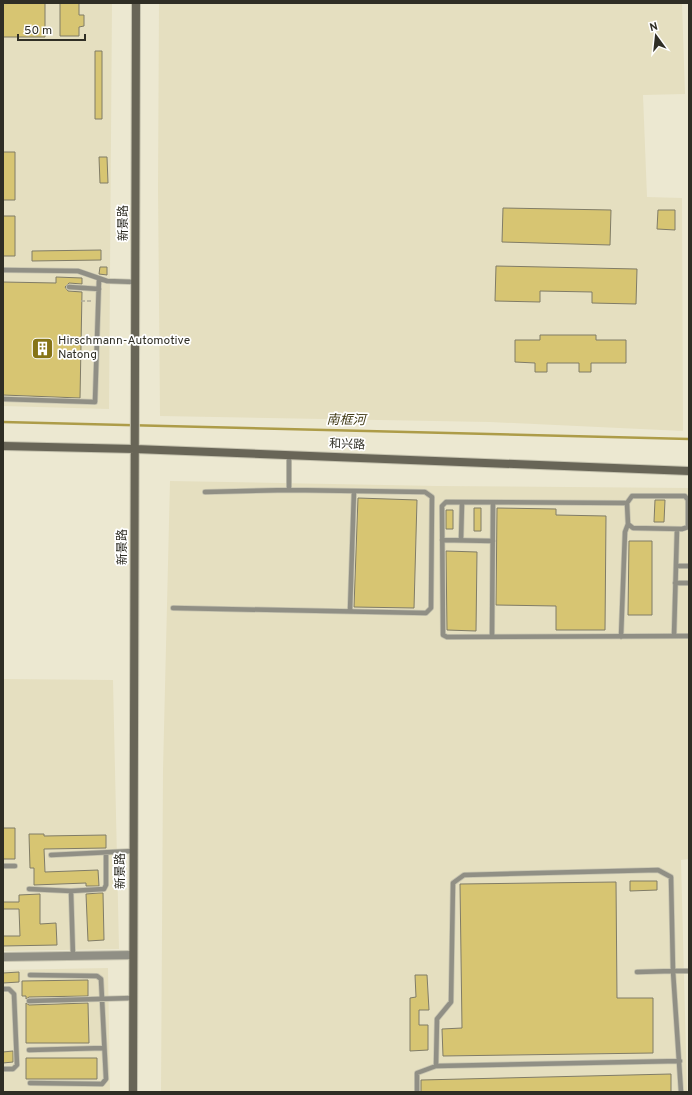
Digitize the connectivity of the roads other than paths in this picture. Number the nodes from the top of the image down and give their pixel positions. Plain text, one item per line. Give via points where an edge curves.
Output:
1 (136, 3) edge
2 (3, 270) edge
3 (99, 279) junction
4 (136, 282) junction
5 (69, 288) dead end
6 (99, 289) junction
7 (3, 399) edge
8 (3, 446) edge
9 (135, 449) junction
10 (289, 455) junction
11 (689, 470) edge
12 (289, 490) junction
13 (354, 491) junction
14 (205, 492) dead end
15 (462, 503) junction
16 (493, 503) junction
17 (627, 503) junction
18 (628, 524) junction
19 (677, 529) junction
20 (442, 540) junction
21 (461, 540) junction
22 (493, 540) junction
23 (676, 566) junction
24 (689, 566) edge
25 (675, 583) junction
26 (689, 583) edge
27 (172, 608) dead end
28 (350, 612) junction
29 (674, 636) junction
30 (689, 636) edge
31 (492, 637) junction
32 (621, 637) junction
33 (133, 851) junction
34 (106, 853) junction
35 (52, 855) dead end
36 (3, 866) edge
37 (15, 866) dead end
38 (29, 889) dead end
39 (71, 891) junction
40 (133, 955) junction
41 (73, 956) junction
42 (3, 957) edge
43 (673, 971) junction
44 (689, 971) edge
45 (637, 972) dead end
46 (30, 975) dead end
47 (3, 989) edge
48 (133, 998) junction
49 (102, 999) junction
50 (29, 1001) dead end
51 (104, 1048) junction
52 (29, 1050) dead end
53 (680, 1062) junction
54 (436, 1066) junction
55 (3, 1069) edge
56 (30, 1083) dead end
57 (133, 1092) edge
58 (417, 1092) edge
59 (681, 1092) edge

1 - 4 street, 新景路
2 - 3 lane via 78,271
3 - 4 lane
3 - 6 lane
4 - 9 street, 新景路
5 - 6 lane
6 - 7 lane via 95,402
8 - 9 street, 和兴路
9 - 10 street, 和兴路
9 - 33 street, 新景路
10 - 11 street, 和兴路
10 - 12 lane
12 - 13 lane
12 - 14 lane
13 - 28 lane
13 - 28 lane via 425,492 432,497 431,608 426,613
15 - 16 lane
15 - 20 lane via 446,502 442,506
15 - 21 lane
16 - 17 lane
16 - 22 lane
17 - 18 lane
17 - 19 lane via 632,496 685,496 688,500 688,527
18 - 19 lane via 633,528
18 - 32 lane via 625,532
19 - 23 lane
20 - 21 lane
20 - 31 lane via 443,635
21 - 22 lane
22 - 31 lane
23 - 24 lane
23 - 25 lane
25 - 26 lane
25 - 29 lane
27 - 28 lane
29 - 30 lane
29 - 32 lane
31 - 32 lane
33 - 34 lane
33 - 40 street, 新景路
34 - 35 lane
34 - 39 lane via 104,889
36 - 37 lane
38 - 39 lane
39 - 41 lane
40 - 41 street
40 - 48 street, 新景路
41 - 42 street
43 - 44 lane
43 - 45 lane
43 - 53 lane
43 - 54 lane via 671,877 658,870 464,875 453,883 451,1002 437,1019
46 - 49 lane via 97,976 100,979
47 - 55 lane via 9,989 14,994 17,1065 13,1069
48 - 49 lane
48 - 57 street, 新景路
49 - 50 lane
49 - 51 lane
51 - 52 lane
51 - 56 lane via 106,1079 102,1084
53 - 54 lane
53 - 59 lane
54 - 58 lane via 417,1073

